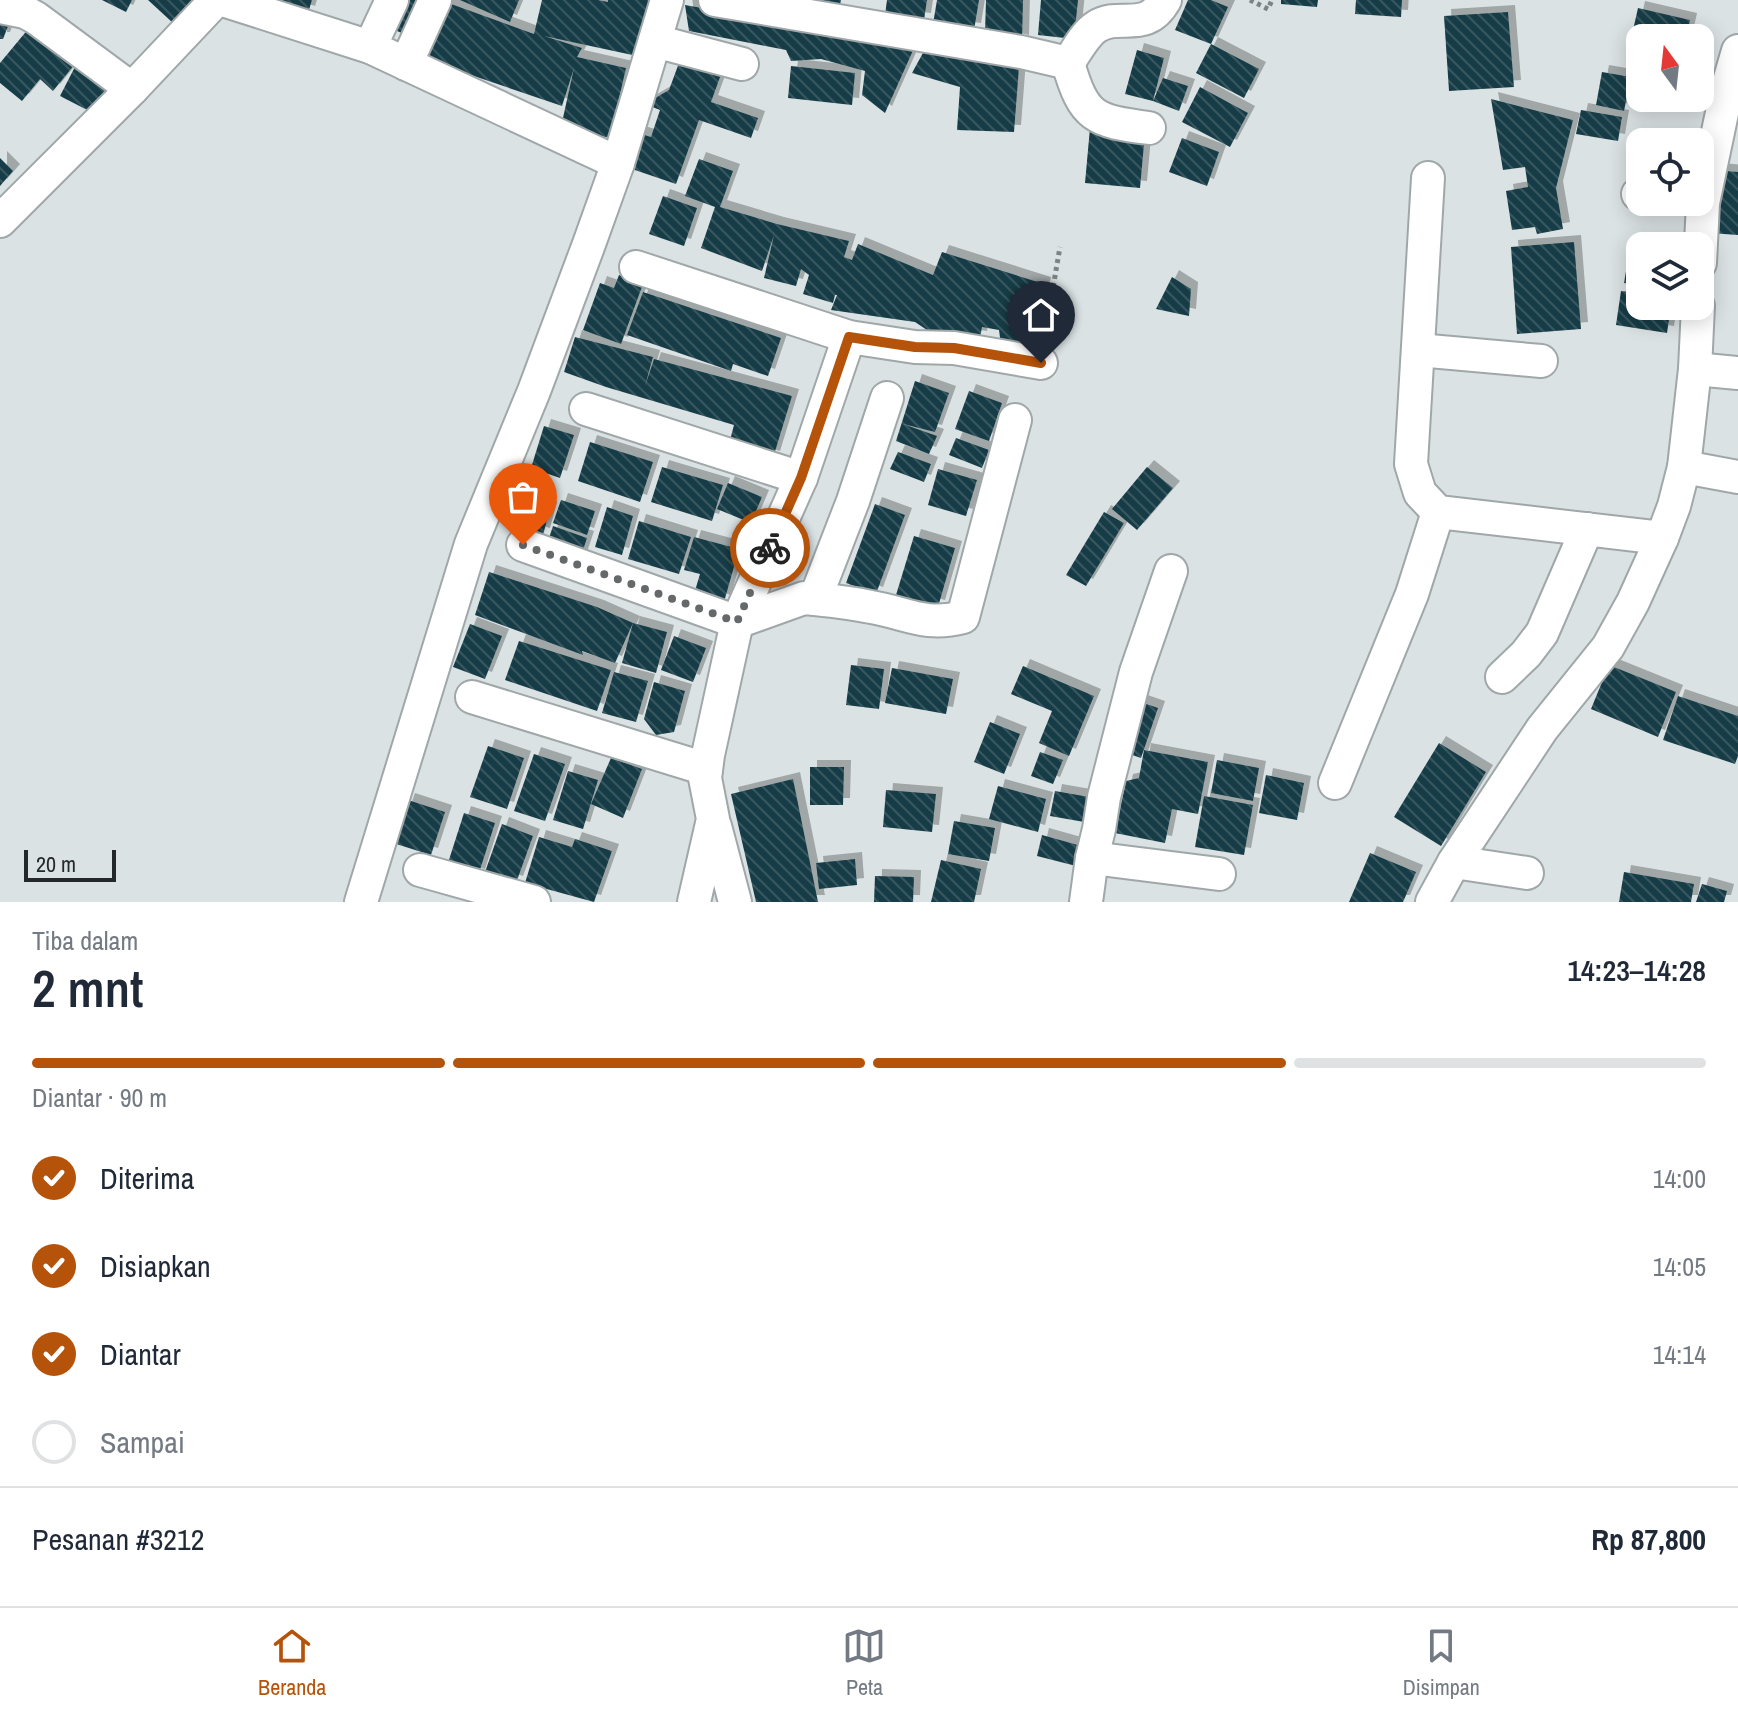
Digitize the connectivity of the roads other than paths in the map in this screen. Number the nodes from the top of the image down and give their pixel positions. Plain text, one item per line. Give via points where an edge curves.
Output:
1 (216, 0) edge
2 (223, 0) edge
3 (392, 0) edge
4 (435, 0) edge
5 (667, 0) edge
6 (715, 0) edge
7 (1165, 0) edge
8 (0, 7) edge
9 (655, 41) junction
10 (370, 47) junction
11 (1068, 63) junction
12 (406, 64) junction
13 (742, 64) dead end
14 (1736, 65) edge
15 (132, 89) junction
16 (1149, 128) dead end
17 (1714, 143) edge
18 (618, 163) junction
19 (1428, 178) dead end
20 (0, 221) edge
21 (636, 267) dead end
22 (1697, 320) edge
23 (849, 337) junction
24 (1418, 350) junction
25 (1541, 361) dead end
26 (1041, 363) road end
27 (1695, 369) junction
28 (1738, 373) edge
29 (887, 398) dead end
30 (586, 409) dead end
31 (1015, 420) dead end
32 (1684, 467) junction
33 (1738, 477) edge
34 (801, 478) junction
35 (1438, 512) junction
36 (1587, 529) junction
37 (1662, 538) junction
38 (523, 545) dead end
39 (1171, 571) dead end
40 (815, 599) junction
41 (737, 622) junction
42 (1502, 677) dead end
43 (472, 697) dead end
44 (706, 769) junction
45 (1335, 783) dead end
46 (713, 819) junction
47 (1092, 858) junction
48 (1454, 862) junction
49 (420, 870) dead end
50 (1527, 873) dead end
51 (1219, 874) dead end
52 (361, 902) edge
53 (534, 902) edge
54 (694, 902) edge
55 (735, 902) edge
56 (1086, 902) edge
57 (1432, 902) edge

1 - 15 street
2 - 10 street
3 - 10 street
4 - 12 street
5 - 9 street
6 - 11 street
7 - 11 street via 1148,18 1094,28
8 - 15 street via 36,18
9 - 13 street
9 - 18 street
10 - 12 street
11 - 16 street via 1082,102 1100,118
12 - 18 street
14 - 17 street
15 - 20 street
18 - 52 street via 471,544
19 - 24 street
21 - 23 street
22 - 27 street
23 - 26 street
23 - 34 street
24 - 25 street
24 - 35 street via 1411,464 1420,493
27 - 28 street
27 - 32 street
29 - 40 street
30 - 34 street
31 - 40 street via 963,617 940,622
32 - 33 street
32 - 37 street
34 - 41 street
35 - 36 street
35 - 45 street via 1412,594
36 - 37 street
36 - 42 street via 1542,633
37 - 48 street via 1608,647 1542,729
38 - 41 street
39 - 47 street via 1136,672
40 - 41 street via 804,598
41 - 44 street
43 - 44 street
44 - 46 street
46 - 54 street
46 - 55 street
47 - 51 street
47 - 56 street
48 - 50 street
48 - 57 street
49 - 53 street

